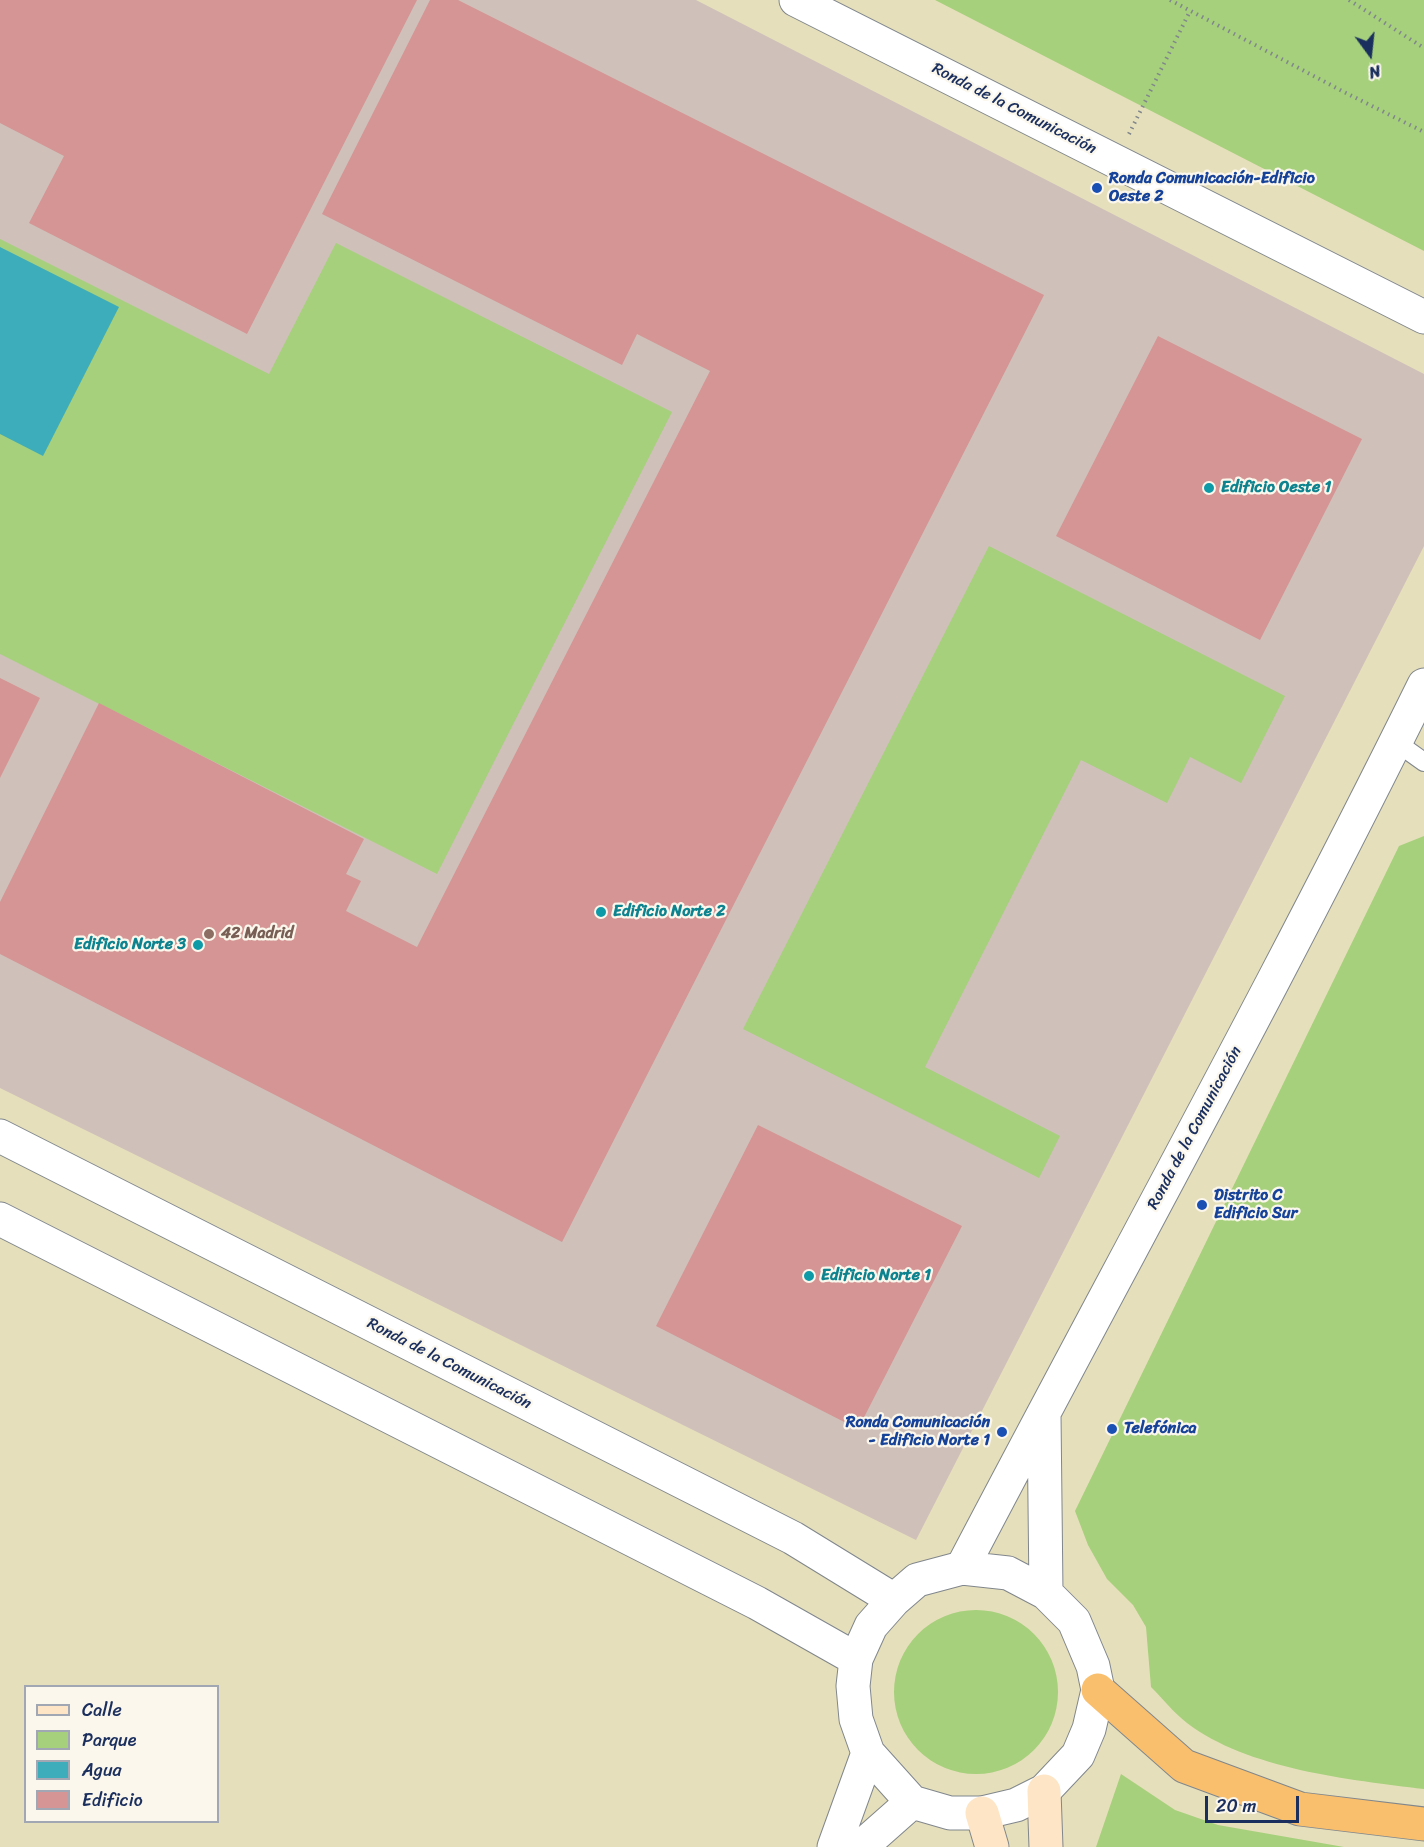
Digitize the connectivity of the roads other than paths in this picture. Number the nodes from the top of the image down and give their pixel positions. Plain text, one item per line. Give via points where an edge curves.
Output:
1 (796, 0) edge
2 (1424, 317) edge
3 (1424, 685) edge
4 (1396, 742) junction
5 (1424, 762) edge
6 (0, 1136) edge
7 (0, 1219) edge
8 (1044, 1410) junction
9 (962, 1568) junction
10 (1046, 1593) junction
11 (894, 1600) junction
12 (856, 1659) junction
13 (1098, 1690) junction
14 (868, 1753) junction
15 (1044, 1791) junction
16 (912, 1802) junction
17 (982, 1813) junction
18 (1424, 1824) edge
19 (834, 1847) edge
20 (861, 1847) edge
21 (992, 1847) edge
22 (1046, 1847) edge

1 - 2 street, Ronda de la Comunicación
3 - 4 street, Ronda de la Comunicación
4 - 5 lane
4 - 8 street, Ronda de la Comunicación via 1166,1185
6 - 11 street, Ronda de la Comunicación via 793,1538
7 - 12 street via 736,1593
8 - 9 street, Ronda de la Comunicación
8 - 10 street
9 - 10 street via 1008,1573
9 - 11 street via 917,1580
10 - 13 street via 1074,1621 1093,1666
11 - 12 street via 871,1626
12 - 14 street via 856,1719
13 - 15 street via 1089,1729 1077,1755
13 - 18 highway via 1184,1766 1300,1809
14 - 16 street
14 - 19 street
15 - 17 street via 1016,1805
15 - 22 street
16 - 17 street via 950,1813
16 - 20 street
17 - 21 street

